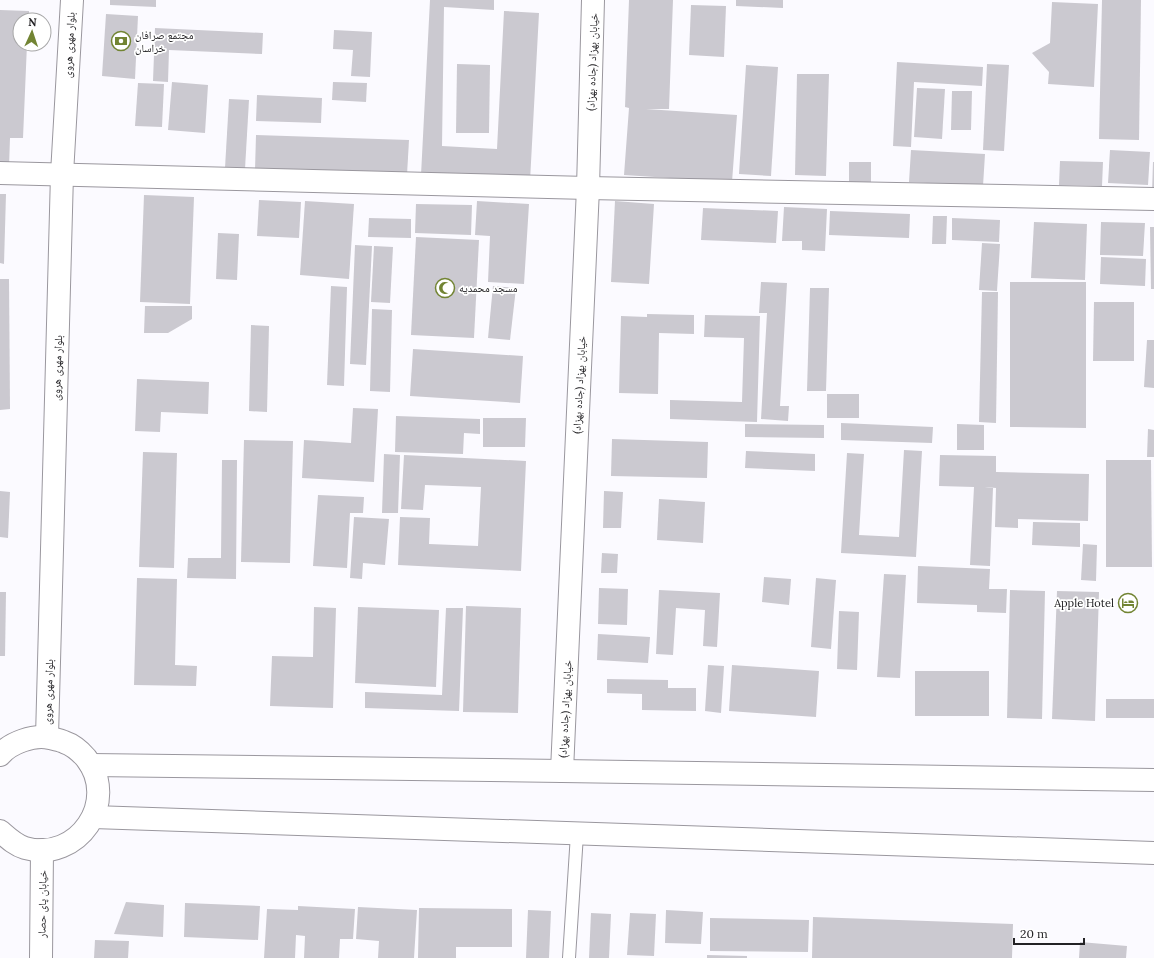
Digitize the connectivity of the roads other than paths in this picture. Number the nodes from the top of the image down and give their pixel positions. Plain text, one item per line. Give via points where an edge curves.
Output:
1 (72, 0) edge
2 (593, 0) edge
3 (0, 173) edge
4 (62, 174) junction
5 (588, 188) junction
6 (1154, 199) edge
7 (47, 737) junction
8 (0, 755) edge
9 (91, 765) junction
10 (562, 771) junction
11 (1154, 780) edge
12 (93, 817) junction
13 (0, 831) edge
14 (577, 834) junction
15 (42, 850) junction
16 (1154, 853) edge
17 (41, 958) edge
18 (569, 958) edge

1 - 4 main road, بلوار مهری هروی
2 - 5 main road, خیابان بهزاد (جاده بهزاد)
3 - 4 main road
4 - 5 main road
4 - 7 main road, بلوار مهری هروی
5 - 6 main road
5 - 10 main road, خیابان بهزاد (جاده بهزاد)
7 - 8 main road via 31,738 16,743
7 - 9 main road via 65,742 80,751
9 - 10 main road
9 - 12 main road via 97,782 98,800
10 - 11 main road
12 - 14 main road
12 - 15 main road via 85,831 72,841 58,848
13 - 15 main road via 25,848
14 - 16 main road
14 - 18 lane
15 - 17 main road, خیابان پای حصار

